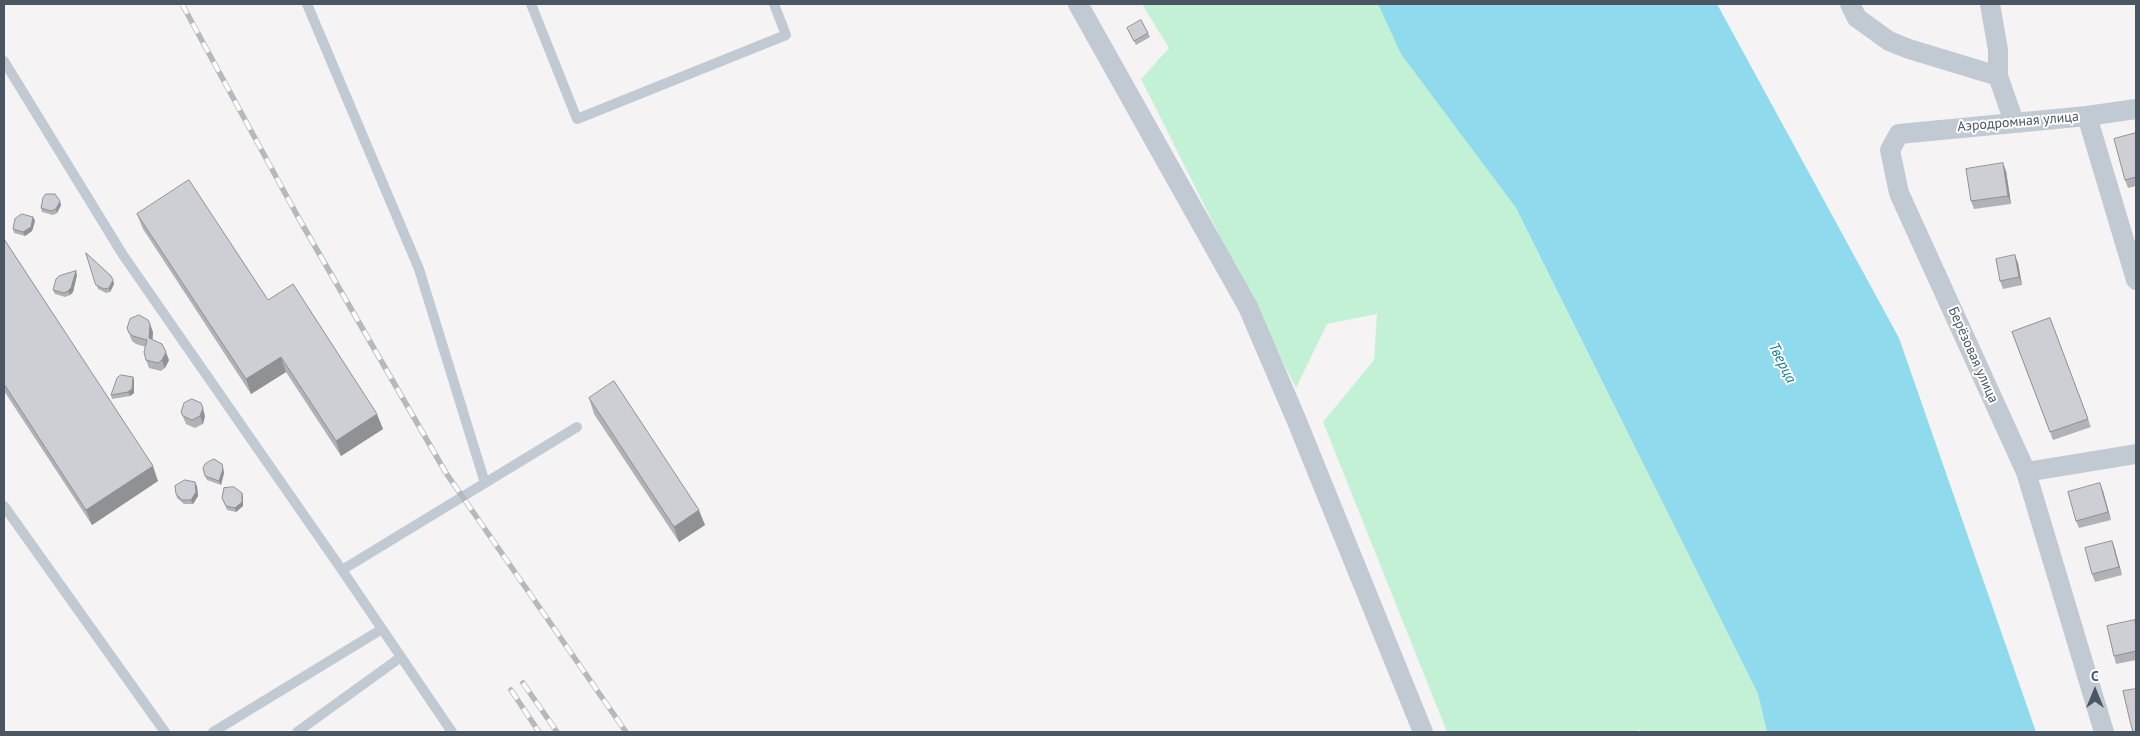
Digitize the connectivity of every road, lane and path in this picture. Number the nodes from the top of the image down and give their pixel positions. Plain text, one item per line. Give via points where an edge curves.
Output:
1 (308, 4) edge
2 (531, 4) edge
3 (774, 4) edge
4 (1078, 4) edge
5 (1850, 4) edge
6 (1990, 4) edge
7 (4, 60) edge
8 (1998, 76) junction
9 (2136, 109) edge
10 (2087, 116) junction
11 (2014, 122) junction
12 (1899, 134) joint
13 (2136, 280) edge
14 (576, 427) dead end
15 (2136, 454) edge
16 (2026, 472) junction
17 (484, 483) junction
18 (4, 506) edge
19 (342, 570) junction
20 (382, 630) junction
21 (401, 657) junction
22 (165, 732) edge
23 (214, 732) edge
24 (297, 732) edge
25 (452, 732) edge
26 (1423, 732) edge
27 (2104, 732) edge

1 - 17 lane via 419,270
2 - 3 lane via 576,119 786,35
4 - 26 street via 1248,307
5 - 8 street via 1857,18 1888,41
6 - 8 street via 1998,50
7 - 19 lane via 123,255
8 - 11 street
9 - 10 street, Аэродромная улица
10 - 11 street, Аэродромная улица
10 - 13 street
11 - 12 street, Аэродромная улица
12 - 16 street, Берёзовая улица via 1890,150 1899,192
14 - 17 lane
15 - 16 street
16 - 27 street, Берёзовая улица
17 - 19 lane
18 - 22 lane
19 - 20 lane
20 - 21 lane
20 - 23 lane
21 - 24 lane
21 - 25 lane

